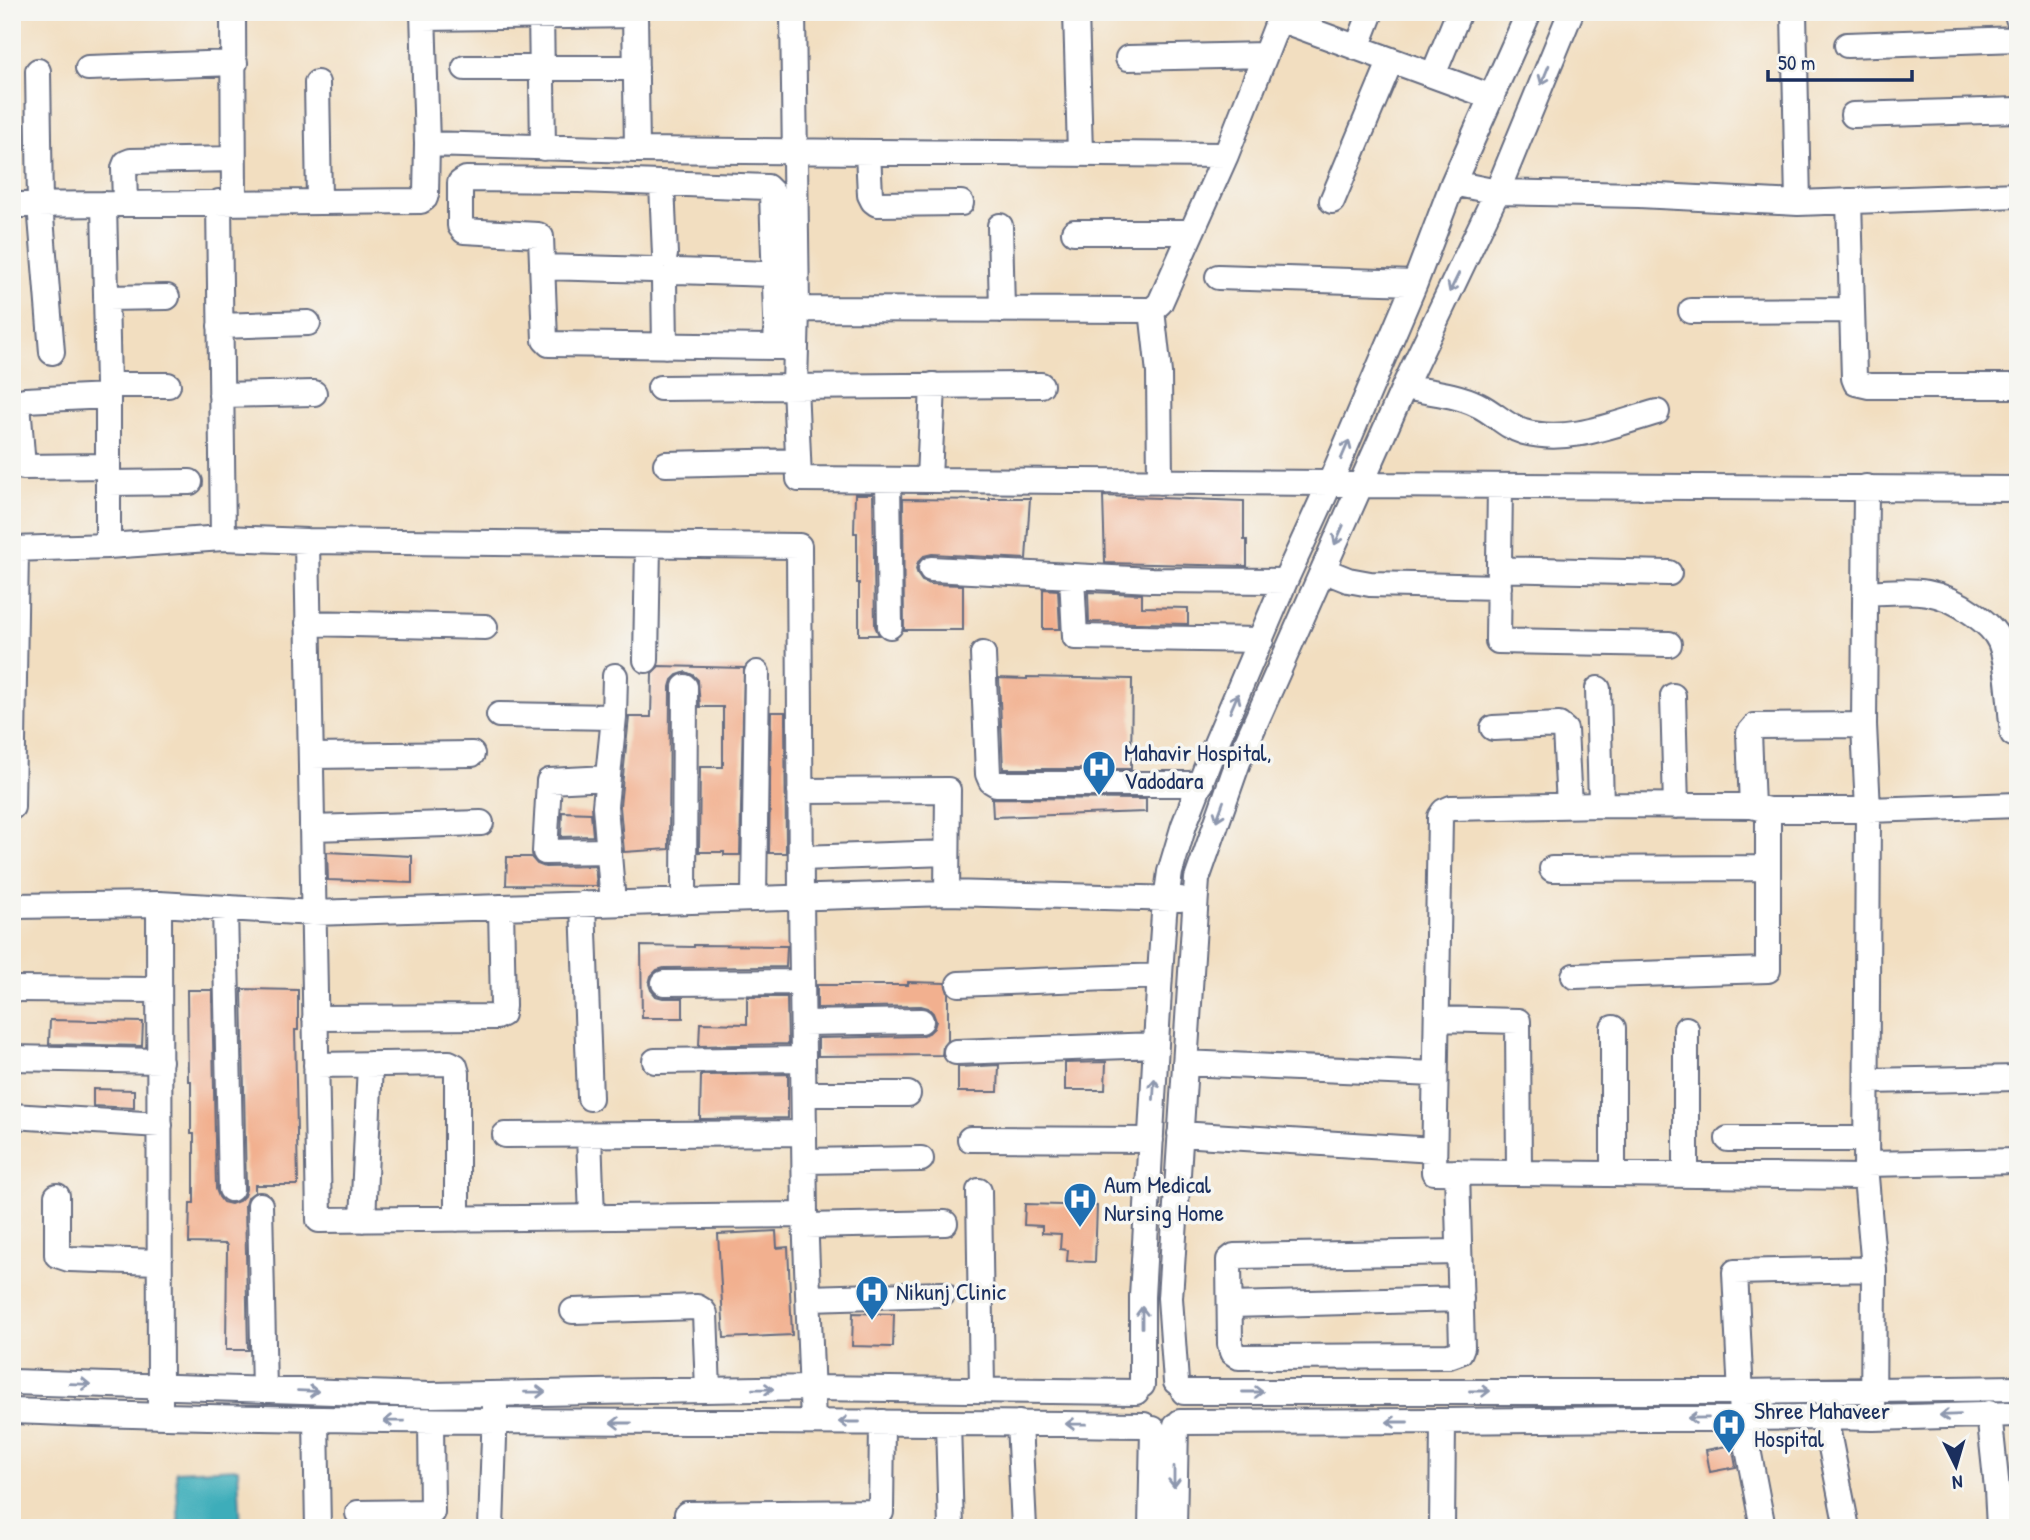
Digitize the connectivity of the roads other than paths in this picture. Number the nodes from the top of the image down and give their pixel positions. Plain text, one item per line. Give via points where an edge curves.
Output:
1 (233, 12) edge
2 (793, 12) edge
3 (1076, 12) edge
4 (1370, 12) edge
5 (1459, 12) edge
6 (1529, 12) edge
7 (1571, 12) edge
8 (1794, 12) edge
9 (541, 14) edge
10 (635, 14) edge
11 (423, 15) edge
12 (1281, 15) edge
13 (2018, 39) edge
14 (1847, 44) dead end
15 (1357, 48) junction
16 (1265, 55) junction
17 (1128, 58) dead end
18 (1391, 60) junction
19 (234, 64) junction
20 (88, 68) dead end
21 (466, 68) dead end
22 (636, 68) junction
23 (542, 69) junction
24 (38, 71) dead end
25 (1433, 75) junction
26 (317, 83) dead end
27 (1492, 97) junction
28 (2018, 110) edge
29 (1853, 115) dead end
30 (427, 145) junction
31 (543, 148) junction
32 (637, 150) junction
33 (795, 151) junction
34 (868, 152) junction
35 (1080, 153) junction
36 (1226, 155) junction
37 (233, 159) junction
38 (1453, 183) junction
39 (663, 184) junction
40 (1497, 192) junction
41 (2018, 195) edge
42 (319, 201) junction
43 (1332, 201) dead end
44 (1849, 201) junction
45 (226, 202) junction
46 (961, 203) dead end
47 (1798, 203) junction
48 (115, 204) junction
49 (12, 205) edge
50 (40, 205) junction
51 (1000, 226) dead end
52 (1074, 232) dead end
53 (1191, 232) junction
54 (542, 267) junction
55 (664, 269) junction
56 (775, 274) junction
57 (1217, 277) dead end
58 (1415, 283) junction
59 (167, 297) dead end
60 (106, 298) junction
61 (797, 309) junction
62 (1002, 310) junction
63 (1152, 310) junction
64 (1852, 310) junction
65 (1692, 311) dead end
66 (308, 323) dead end
67 (220, 326) junction
68 (665, 346) junction
69 (786, 347) junction
70 (52, 352) dead end
71 (168, 384) dead end
72 (1041, 384) dead end
73 (795, 385) junction
74 (933, 385) junction
75 (2018, 386) edge
76 (1404, 387) junction
77 (660, 388) dead end
78 (108, 391) junction
79 (314, 393) dead end
80 (221, 395) junction
81 (1657, 412) dead end
82 (798, 461) junction
83 (666, 464) dead end
84 (108, 475) junction
85 (929, 479) junction
86 (888, 480) junction
87 (191, 482) dead end
88 (1160, 482) junction
89 (1331, 483) junction
90 (1361, 485) junction
91 (1500, 486) junction
92 (1866, 487) junction
93 (2018, 489) edge
94 (223, 538) junction
95 (307, 541) junction
96 (648, 545) junction
97 (108, 547) junction
98 (14, 549) edge
99 (931, 569) dead end
100 (1323, 570) junction
101 (1669, 573) dead end
102 (1072, 576) junction
103 (1499, 578) junction
104 (1286, 581) junction
105 (1865, 593) junction
106 (308, 623) junction
107 (890, 626) dead end
108 (485, 627) dead end
109 (1261, 640) junction
110 (1669, 644) dead end
111 (983, 654) dead end
112 (646, 660) dead end
113 (757, 673) dead end
114 (615, 676) dead end
115 (685, 687) dead end
116 (1598, 689) dead end
117 (1673, 696) dead end
118 (499, 715) dead end
119 (614, 717) junction
120 (1864, 725) junction
121 (1493, 728) dead end
122 (2013, 734) dead end
123 (472, 754) dead end
124 (311, 756) junction
125 (608, 778) junction
126 (1200, 784) junction
127 (800, 791) junction
128 (1601, 805) junction
129 (2018, 805) edge
130 (1569, 806) junction
131 (1676, 806) junction
132 (12, 807) edge
133 (1760, 808) junction
134 (1868, 810) junction
135 (481, 823) dead end
136 (312, 828) junction
137 (609, 851) junction
138 (947, 852) junction
139 (801, 858) junction
140 (1768, 868) junction
141 (1552, 869) dead end
142 (947, 893) junction
143 (801, 897) junction
144 (754, 898) junction
145 (1195, 898) junction
146 (1166, 899) junction
147 (684, 901) junction
148 (613, 903) junction
149 (159, 904) junction
150 (583, 904) junction
151 (12, 906) edge
152 (501, 907) junction
153 (225, 908) junction
154 (313, 913) junction
155 (1160, 976) junction
156 (1574, 976) dead end
157 (802, 982) junction
158 (664, 984) dead end
159 (959, 985) dead end
160 (12, 989) edge
161 (159, 990) junction
162 (315, 1018) junction
163 (1437, 1019) junction
164 (921, 1021) dead end
165 (803, 1023) junction
166 (1613, 1028) dead end
167 (1686, 1029) dead end
168 (1156, 1045) junction
169 (956, 1052) dead end
170 (12, 1058) edge
171 (803, 1059) junction
172 (160, 1061) junction
173 (655, 1061) dead end
174 (1185, 1063) junction
175 (316, 1065) junction
176 (370, 1065) junction
177 (1435, 1074) junction
178 (2018, 1078) edge
179 (1867, 1081) junction
180 (804, 1094) junction
181 (908, 1094) dead end
182 (590, 1098) dead end
183 (12, 1116) edge
184 (160, 1125) junction
185 (804, 1133) junction
186 (1180, 1134) junction
187 (505, 1135) dead end
188 (589, 1135) junction
189 (970, 1139) dead end
190 (1728, 1139) dead end
191 (1866, 1139) junction
192 (1151, 1140) junction
193 (1434, 1150) junction
194 (921, 1159) dead end
195 (805, 1161) junction
196 (2018, 1161) edge
197 (1866, 1170) junction
198 (1457, 1172) junction
199 (1519, 1173) junction
200 (1614, 1174) junction
201 (1686, 1175) junction
202 (231, 1189) dead end
203 (979, 1191) dead end
204 (57, 1196) dead end
205 (260, 1205) dead end
206 (592, 1217) junction
207 (457, 1219) junction
208 (363, 1220) junction
209 (806, 1220) junction
210 (945, 1223) dead end
211 (1459, 1252) junction
212 (159, 1262) junction
213 (1874, 1269) junction
214 (943, 1294) dead end
215 (809, 1298) junction
216 (1461, 1299) junction
217 (1230, 1306) junction
218 (573, 1311) dead end
219 (12, 1382) edge
220 (160, 1387) junction
221 (1180, 1387) junction
222 (812, 1388) junction
223 (2018, 1388) edge
224 (982, 1389) junction
225 (1139, 1389) junction
226 (264, 1390) junction
227 (708, 1390) junction
228 (1873, 1390) junction
229 (495, 1392) junction
230 (1741, 1392) junction
231 (12, 1411) edge
232 (1989, 1413) junction
233 (2018, 1414) edge
234 (160, 1417) junction
235 (1742, 1417) junction
236 (1825, 1417) junction
237 (1873, 1418) junction
238 (316, 1420) junction
239 (431, 1421) junction
240 (1443, 1421) junction
241 (496, 1422) junction
242 (813, 1422) junction
243 (882, 1422) junction
244 (948, 1423) junction
245 (1019, 1423) junction
246 (1163, 1425) junction
247 (2007, 1488) edge
248 (358, 1513) dead end
249 (687, 1514) dead end
250 (881, 1520) edge
251 (318, 1528) edge
252 (491, 1528) edge
253 (951, 1528) edge
254 (1024, 1528) edge
255 (1151, 1528) edge
256 (1174, 1528) edge
257 (1442, 1528) edge
258 (1763, 1528) edge
259 (1847, 1528) edge
260 (1999, 1528) edge

1 - 19 street
2 - 33 street
3 - 35 street
4 - 15 street
5 - 25 street
6 - 27 street
7 -> 40 street
8 - 47 street
9 - 10 street
9 - 11 street
9 - 23 street
10 - 22 street
11 - 30 street
12 - 15 street
12 - 16 street
13 - 14 street
15 - 18 street
16 - 17 street
16 - 36 street
18 - 25 street
18 - 43 street
19 - 20 street
19 - 37 street
21 - 23 street
22 - 23 street
22 - 32 street
23 - 31 street
24 - 50 street
25 - 27 street
26 - 42 street
27 - 38 street
28 - 29 street
30 - 31 street
30 - 42 street via 426,194 421,201
31 - 32 street
32 - 33 street
33 - 34 street
33 - 61 street
34 - 35 street
34 - 46 street via 870,195 877,204
35 - 36 street
36 - 53 street
37 - 45 street
37 - 48 street via 131,161 124,168
38 - 40 street
38 - 58 street
39 - 54 street via 463,180 461,229 537,234 542,240
39 - 55 street
39 - 56 street via 770,189
40 - 47 street
40 -> 76 street
41 - 44 street
42 - 45 street
44 - 47 street
44 - 64 street
45 - 48 street
45 - 67 street
48 - 50 street
48 - 60 street
49 - 50 street
50 - 70 street
51 - 62 street
52 - 53 street
53 - 63 street via 1160,303
54 - 55 street
54 - 68 street via 545,340 549,344
55 - 56 street
55 - 68 street
56 - 69 street
57 - 58 street
89 -> 58 street
59 - 60 street
60 - 78 street
61 - 62 street
61 - 69 street
62 - 63 street
63 - 88 street via 1159,373
64 - 65 street
64 - 75 street via 1854,378 1860,385
66 - 67 street
67 - 80 street
68 - 69 street
69 - 73 street
71 - 78 street
72 - 74 street
73 - 74 street
73 - 77 street
73 - 82 street
74 - 85 street
76 - 81 street via 1475,403 1507,426 1552,436 1582,433
76 - 90 street
78 - 84 street
78 - 84 street via 18,404 23,467
79 - 80 street
80 - 94 street
82 - 83 street
82 - 86 street via 799,479
84 - 87 street
84 - 97 street
85 - 86 street
85 - 88 street
86 - 107 street
88 - 89 street
89 - 90 street
89 - 104 street
90 - 91 street
90 -> 100 street
91 - 92 street
91 - 103 street
92 - 93 street
92 - 105 street
94 - 95 street
94 - 97 street
95 - 96 street
95 - 106 street
96 - 112 street
96 - 127 street via 799,546
97 - 98 street
98 - 132 street
99 - 102 street
100 - 103 street via 1370,584
100 -> 145 street via 1238,762 1197,879
101 - 103 street
102 - 104 street
102 - 109 street via 1075,637
103 - 110 street via 1498,641
104 - 109 street
105 - 120 street
105 - 122 street via 1932,593 1952,600 1986,623 2003,654
106 - 108 street
106 - 124 street
126 -> 109 street
111 - 126 street via 988,775 996,784
113 - 144 street
114 - 119 street
115 - 147 street
116 - 128 street
117 - 131 street
118 - 119 street
119 - 125 street
120 - 133 street via 1755,726 1749,733
120 - 134 street
121 - 130 street via 1563,727
123 - 124 street
124 - 136 street
125 - 137 street
125 - 137 street via 549,781 545,852
126 - 146 street
127 - 138 street via 948,790
127 - 139 street
128 - 130 street
128 - 131 street
129 - 134 street
130 - 163 street via 1451,808 1440,817
131 - 133 street
133 - 134 street
133 - 140 street
134 - 179 street
135 - 136 street
136 - 154 street
137 - 148 street
138 - 139 street
138 - 142 street
139 - 143 street
140 - 141 street
140 - 156 street via 1768,970
142 - 143 street
142 - 146 street
143 - 144 street
143 - 157 street
144 - 147 street
145 - 146 street
145 - 174 street
146 - 155 street
147 - 148 street
148 - 150 street
149 - 151 street
149 - 153 street
149 - 161 street
150 - 152 street
150 - 182 street
152 - 154 street
152 - 162 street via 502,1014
153 - 154 street
153 - 202 street
154 - 162 street
155 - 159 street
155 - 168 street
157 - 158 street
157 - 165 street
160 - 161 street
161 - 172 street
162 - 175 street
163 - 177 street
163 - 199 street via 1518,1021
164 - 165 street
165 - 171 street
166 - 200 street
167 - 201 street
168 - 169 street
192 -> 168 street
170 - 172 street
171 - 173 street
171 - 180 street
172 - 184 street
174 - 177 street
174 - 186 street
175 - 176 street
175 - 208 street via 319,1220
176 - 207 street via 455,1066
176 - 208 street
177 - 193 street
178 - 179 street
179 - 191 street
180 - 181 street
180 - 185 street
183 - 184 street
184 - 212 street
185 - 188 street
185 - 195 street
186 - 193 street
186 - 221 street via 1170,1298
187 - 188 street
188 - 206 street
189 - 192 street
190 - 191 street
191 - 197 street
225 -> 192 street
193 - 198 street via 1434,1172
194 - 195 street
195 - 209 street
196 - 197 street
197 - 201 street
197 - 213 street
198 - 199 street
198 - 211 street
199 - 200 street
200 - 201 street
203 - 224 street
204 - 212 street via 57,1255
205 - 226 street
206 - 207 street
206 - 209 street
207 - 208 street
209 - 210 street
209 - 215 street
211 - 216 street
211 - 217 street via 1234,1256 1229,1260
212 - 220 street
213 - 228 street
213 - 230 street via 1735,1272
214 - 215 street
215 - 222 street
216 - 217 street
216 - 217 street via 1462,1347 1449,1356 1239,1357 1230,1345
218 - 227 street via 697,1307 705,1314
219 -> 220 street
220 - 226 street
220 - 234 street
221 - 225 street via 1157,1377
221 -> 230 street
221 - 246 street via 1187,1408
222 - 224 street
227 -> 222 street
222 - 242 street
223 - 228 street
224 - 225 street
225 - 246 street via 1138,1418
226 -> 229 street via 430,1395
229 -> 227 street
228 - 230 street
228 - 237 street
229 - 241 street
230 - 235 street
231 - 234 street
232 - 233 street
232 -> 237 street
232 - 247 street
234 - 238 street
235 - 236 street
235 -> 240 street
235 - 258 street
236 - 237 street
236 - 259 street
239 -> 238 street
238 - 251 street
239 - 241 street
239 - 248 street via 432,1512
240 -> 246 street
240 - 257 street
242 -> 241 street
241 - 252 street
243 -> 242 street
243 - 244 street
243 - 250 street
244 - 245 street
244 - 253 street
246 -> 245 street
245 - 254 street
246 - 255 street
246 -> 256 street
247 - 260 street
249 - 250 street

